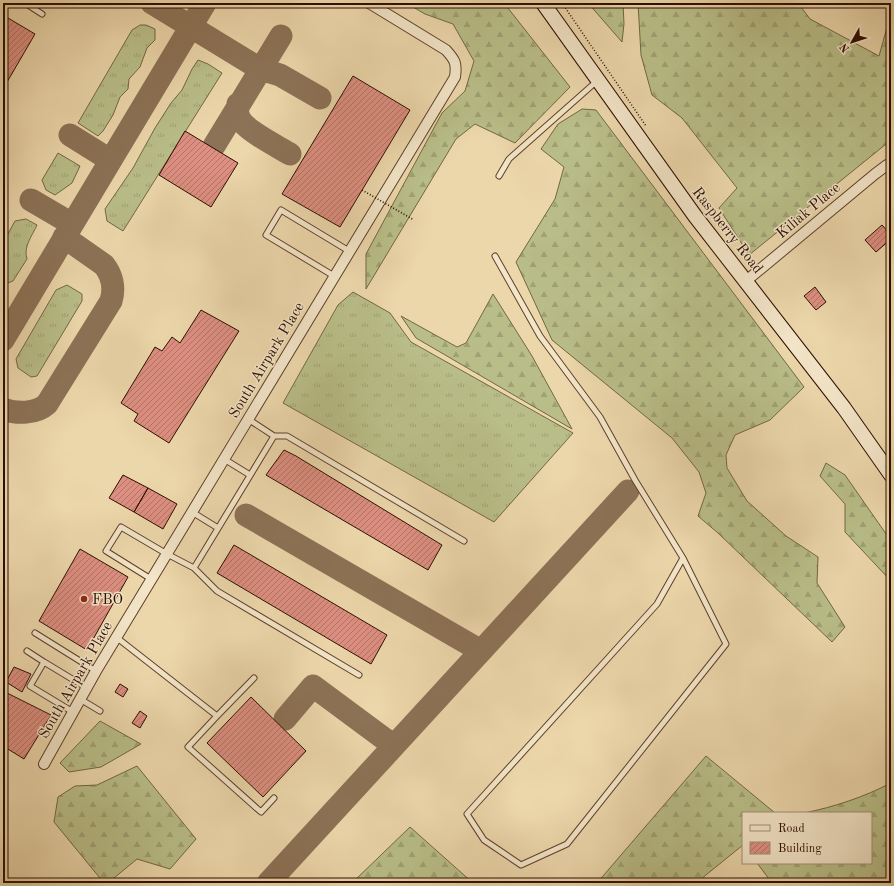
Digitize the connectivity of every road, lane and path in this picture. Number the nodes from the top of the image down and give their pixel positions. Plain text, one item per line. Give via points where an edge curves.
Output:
1 (25, 3) edge
2 (369, 3) edge
3 (543, 3) edge
4 (562, 3) edge
5 (42, 14) dead end
6 (598, 80) junction
7 (648, 129) dead end
8 (891, 165) edge
9 (499, 176) dead end
10 (362, 190) dead end
11 (414, 220) dead end
12 (349, 251) junction
13 (495, 256) dead end
14 (334, 276) junction
15 (746, 281) junction
16 (248, 419) junction
17 (274, 436) junction
18 (224, 459) junction
19 (250, 475) junction
20 (891, 475) edge
21 (192, 512) junction
22 (218, 528) junction
23 (464, 541) dead end
24 (166, 554) junction
25 (683, 558) junction
26 (194, 568) junction
27 (151, 579) junction
28 (35, 633) dead end
29 (116, 637) junction
30 (27, 651) dead end
31 (44, 662) junction
32 (96, 671) junction
33 (360, 675) dead end
34 (254, 678) dead end
35 (87, 688) junction
36 (80, 699) junction
37 (100, 711) dead end
38 (73, 712) junction
39 (217, 716) junction
40 (44, 764) dead end
41 (274, 798) dead end

1 - 5 lane
2 - 12 street, South Airpark Place via 446,50 454,58 456,66 454,77
3 - 6 street, Raspberry Road
4 - 7 path
6 - 9 lane via 509,159
6 - 15 street, Raspberry Road via 695,216
8 - 15 street, Kiliak Place via 875,174
10 - 11 path, bridge
12 - 14 street, South Airpark Place
12 - 14 lane via 281,210 277,216 266,235
13 - 25 lane via 540,336 600,416 635,480
14 - 16 street, South Airpark Place
15 - 20 street, Raspberry Road via 844,408
16 - 17 lane
16 - 18 street, South Airpark Place
17 - 19 lane
17 - 23 lane via 287,436
18 - 19 lane
18 - 21 street, South Airpark Place
19 - 22 lane
21 - 22 lane
21 - 24 street, South Airpark Place
22 - 26 lane
24 - 26 lane
24 - 27 street, South Airpark Place
24 - 27 lane via 121,527 106,551
25 - 25 lane via 657,604 467,814 484,840 521,865 567,844 726,644
26 - 33 lane via 217,592
27 - 29 street, South Airpark Place
28 - 32 lane
29 - 32 street, South Airpark Place
29 - 39 lane
30 - 31 lane
31 - 35 lane
31 - 38 lane via 30,686
32 - 35 street, South Airpark Place
34 - 39 lane
35 - 36 street, South Airpark Place
36 - 37 lane
36 - 38 street, South Airpark Place
38 - 40 street, South Airpark Place
39 - 41 lane via 188,746 261,812

